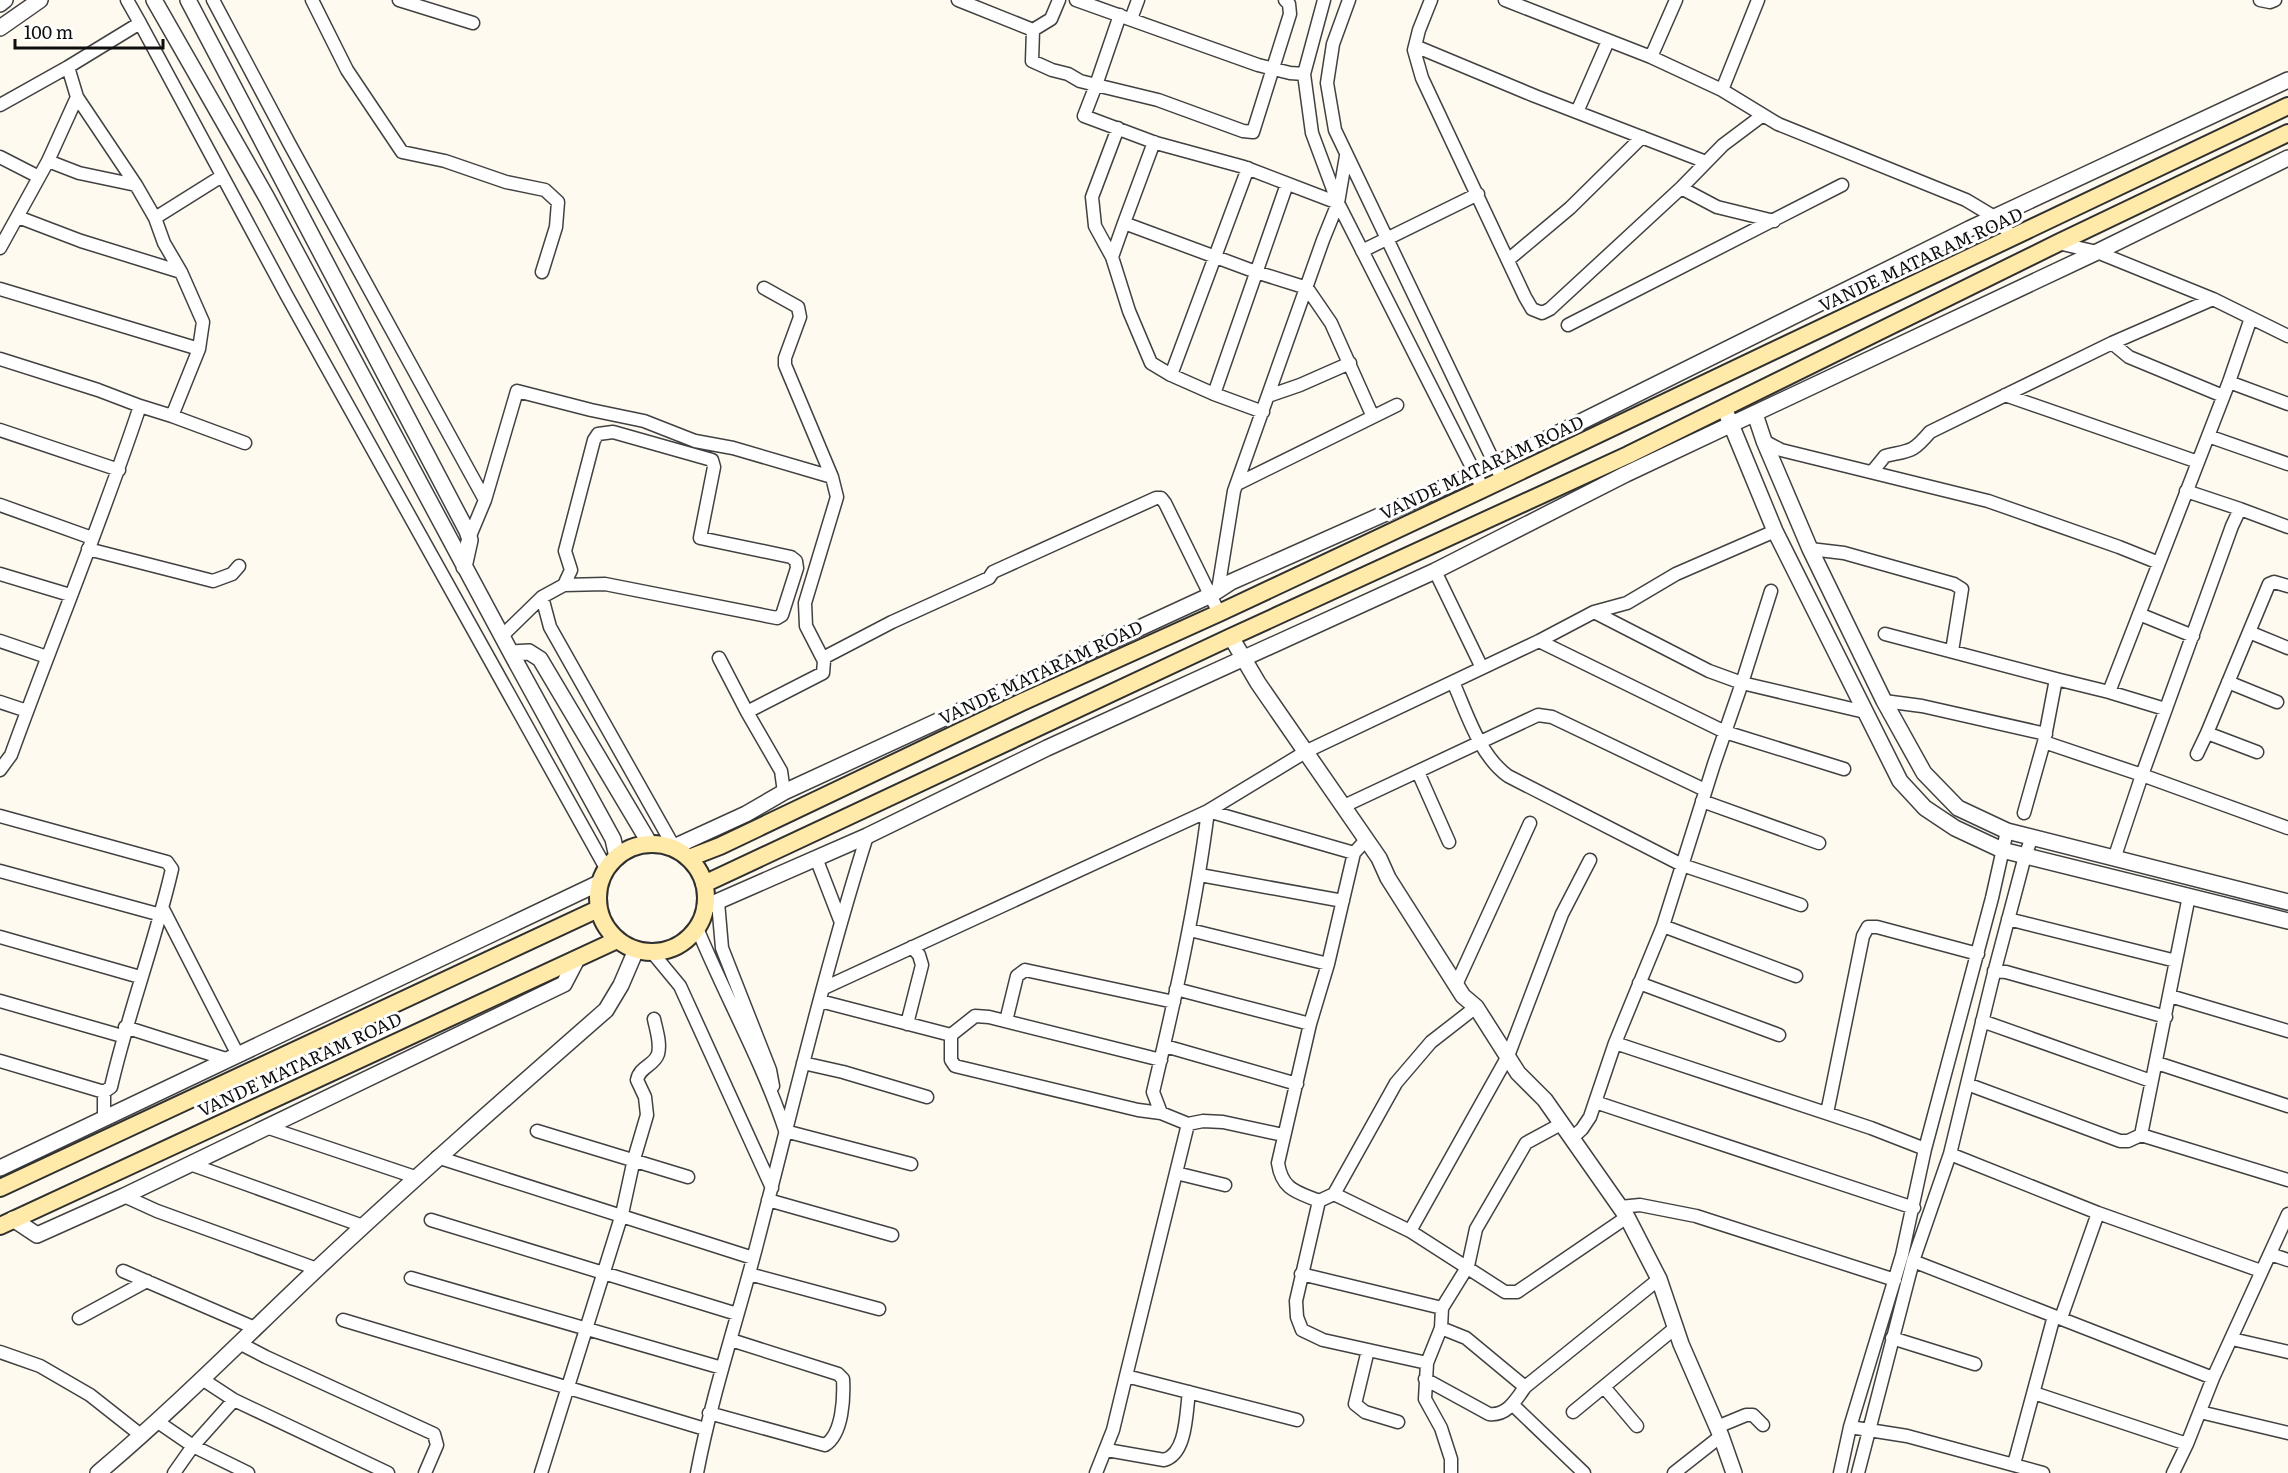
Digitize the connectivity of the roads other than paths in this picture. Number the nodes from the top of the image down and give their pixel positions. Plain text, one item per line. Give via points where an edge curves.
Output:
1 (5, 0) edge
2 (40, 0) edge
3 (127, 0) edge
4 (154, 0) edge
5 (188, 0) edge
6 (213, 0) edge
7 (312, 0) edge
8 (399, 0) edge
9 (958, 0) edge
10 (1059, 0) edge
11 (1076, 0) edge
12 (1138, 0) edge
13 (1285, 0) edge
14 (1324, 0) edge
15 (1349, 0) edge
16 (1431, 0) edge
17 (1505, 0) edge
18 (1676, 0) edge
19 (1758, 0) edge
20 (2260, 0) edge
21 (2275, 0) edge
22 (0, 4) edge
23 (983, 4) edge
24 (1125, 17) junction
25 (140, 23) junction
26 (472, 23) dead end
27 (0, 28) edge
28 (1033, 30) junction
29 (1608, 40) junction
30 (1415, 46) junction
31 (1651, 57) junction
32 (68, 67) junction
33 (1271, 68) junction
34 (1304, 74) junction
35 (2288, 80) edge
36 (1096, 85) junction
37 (1722, 90) junction
38 (77, 97) junction
39 (0, 105) edge
40 (2288, 106) edge
41 (1577, 112) junction
42 (1762, 115) junction
43 (1118, 128) junction
44 (2288, 133) edge
45 (1642, 137) junction
46 (1154, 142) junction
47 (1346, 155) junction
48 (0, 157) edge
49 (2288, 158) edge
50 (48, 161) junction
51 (1706, 162) junction
52 (1248, 168) junction
53 (222, 176) junction
54 (39, 177) junction
55 (1287, 183) junction
56 (136, 185) junction
57 (1842, 185) dead end
58 (1681, 188) junction
59 (1478, 195) junction
60 (1338, 203) junction
61 (18, 217) junction
62 (155, 218) junction
63 (1996, 218) junction
64 (1774, 221) junction
65 (1124, 223) junction
66 (2013, 238) junction
67 (1386, 239) junction
68 (2, 241) edge
69 (2058, 243) junction
70 (1362, 251) junction
71 (2097, 252) junction
72 (1112, 257) junction
73 (1214, 257) junction
74 (1508, 260) junction
75 (181, 272) junction
76 (542, 272) dead end
77 (1256, 272) junction
78 (765, 288) dead end
79 (1307, 288) junction
80 (0, 289) edge
81 (2214, 299) junction
82 (2251, 318) junction
83 (1568, 325) dead end
84 (2288, 336) edge
85 (2112, 343) junction
86 (199, 349) junction
87 (0, 360) edge
88 (1350, 363) junction
89 (1171, 375) junction
90 (2229, 382) junction
91 (1214, 394) junction
92 (2005, 395) junction
93 (1268, 396) junction
94 (2223, 396) junction
95 (2288, 404) edge
96 (1397, 405) dead end
97 (140, 406) junction
98 (1725, 408) junction
99 (1263, 412) junction
100 (1755, 414) junction
101 (172, 416) junction
102 (1373, 417) junction
103 (1731, 424) junction
104 (0, 430) edge
105 (2208, 436) junction
106 (1764, 441) junction
107 (245, 443) dead end
108 (2198, 462) junction
109 (2288, 464) edge
110 (119, 470) junction
111 (1499, 472) junction
112 (1872, 472) junction
113 (1474, 474) junction
114 (832, 477) junction
115 (1236, 484) junction
116 (1483, 489) junction
117 (2187, 491) junction
118 (485, 500) junction
119 (0, 505) edge
120 (2240, 509) junction
121 (2288, 527) edge
122 (1775, 531) junction
123 (470, 540) junction
124 (90, 544) junction
125 (1810, 549) junction
126 (461, 560) junction
127 (2158, 563) junction
128 (239, 566) dead end
129 (1435, 571) junction
130 (0, 574) edge
131 (564, 585) junction
132 (2288, 586) edge
133 (1771, 591) dead end
134 (1215, 593) junction
135 (70, 595) junction
136 (542, 597) junction
137 (1594, 612) junction
138 (1219, 613) junction
139 (2139, 614) junction
140 (2249, 632) junction
141 (1885, 634) dead end
142 (502, 636) junction
143 (2193, 636) junction
144 (1231, 637) junction
145 (0, 641) edge
146 (1539, 641) junction
147 (2288, 648) edge
148 (1952, 651) junction
149 (511, 653) junction
150 (47, 657) junction
151 (719, 658) dead end
152 (823, 658) junction
153 (1241, 658) junction
154 (1482, 668) junction
155 (2056, 679) junction
156 (1453, 682) junction
157 (2228, 682) junction
158 (1742, 683) junction
159 (2109, 692) junction
160 (1884, 701) junction
161 (0, 702) edge
162 (2277, 702) dead end
163 (2165, 710) junction
164 (27, 711) junction
165 (747, 712) junction
166 (1865, 712) junction
167 (1725, 732) junction
168 (2207, 732) junction
169 (2045, 738) junction
170 (1480, 743) junction
171 (1307, 751) junction
172 (2257, 752) dead end
173 (2197, 754) dead end
174 (1844, 769) dead end
175 (0, 770) edge
176 (1418, 772) junction
177 (2142, 775) junction
178 (784, 792) junction
179 (1703, 795) junction
180 (1344, 806) junction
181 (1208, 811) junction
182 (2025, 813) dead end
183 (0, 816) edge
184 (1530, 824) dead end
185 (2288, 828) edge
186 (2007, 831) junction
187 (867, 836) junction
188 (2032, 837) junction
189 (1365, 841) junction
190 (1449, 842) dead end
191 (1819, 843) dead end
192 (650, 844) junction
193 (674, 847) junction
194 (2002, 850) junction
195 (1354, 854) junction
196 (2025, 856) junction
197 (2115, 856) junction
198 (689, 858) junction
199 (816, 858) junction
200 (1590, 860) dead end
201 (1682, 865) junction
202 (608, 870) junction
203 (0, 871) edge
204 (1200, 875) junction
205 (704, 884) junction
206 (2189, 896) junction
207 (1343, 902) junction
208 (2288, 902) edge
209 (712, 904) junction
210 (1801, 905) dead end
211 (598, 909) junction
212 (162, 912) junction
213 (2008, 919) junction
214 (840, 920) junction
215 (2288, 921) edge
216 (1663, 926) junction
217 (697, 928) junction
218 (1190, 930) junction
219 (0, 937) edge
220 (617, 940) junction
221 (912, 947) junction
222 (644, 951) junction
223 (1978, 954) junction
224 (577, 959) junction
225 (2176, 961) junction
226 (1328, 964) junction
227 (1994, 971) junction
228 (1796, 976) dead end
229 (140, 977) junction
230 (1639, 983) junction
231 (1456, 986) junction
232 (824, 988) junction
233 (1176, 989) junction
234 (2170, 996) junction
235 (0, 1001) edge
236 (820, 1002) junction
237 (1174, 1002) junction
238 (1476, 1007) junction
239 (2166, 1017) junction
240 (654, 1019) dead end
241 (1006, 1021) junction
242 (1982, 1021) junction
243 (907, 1024) junction
244 (1310, 1024) junction
245 (124, 1031) junction
246 (2288, 1031) edge
247 (951, 1035) junction
248 (1779, 1035) dead end
249 (1615, 1043) junction
250 (1165, 1046) junction
251 (1508, 1056) junction
252 (234, 1057) junction
253 (1161, 1060) junction
254 (0, 1061) edge
255 (803, 1063) junction
256 (2157, 1063) junction
257 (2151, 1081) junction
258 (1296, 1084) junction
259 (1967, 1084) junction
260 (104, 1092) junction
261 (927, 1097) dead end
262 (1595, 1102) junction
263 (776, 1104) junction
264 (2288, 1106) edge
265 (1161, 1113) junction
266 (1827, 1113) junction
267 (104, 1119) junction
268 (1188, 1124) junction
269 (1561, 1124) junction
270 (266, 1127) junction
271 (537, 1131) dead end
272 (785, 1131) junction
273 (1283, 1135) junction
274 (2141, 1135) junction
275 (1571, 1139) junction
276 (1925, 1149) junction
277 (1950, 1154) junction
278 (437, 1157) junction
279 (634, 1159) junction
280 (190, 1164) junction
281 (911, 1164) dead end
282 (0, 1168) edge
283 (1176, 1173) junction
284 (416, 1177) junction
285 (688, 1177) dead end
286 (2288, 1180) edge
287 (1225, 1185) dead end
288 (0, 1188) edge
289 (772, 1188) junction
290 (1334, 1194) junction
291 (124, 1196) junction
292 (768, 1200) junction
293 (1319, 1201) junction
294 (1914, 1208) junction
295 (1623, 1212) junction
296 (2098, 1213) junction
297 (2288, 1214) edge
298 (622, 1215) junction
299 (431, 1220) dead end
300 (6, 1222) edge
301 (363, 1226) junction
302 (1410, 1231) junction
303 (892, 1235) dead end
304 (2270, 1254) junction
305 (753, 1258) junction
306 (2288, 1260) edge
307 (1912, 1261) junction
308 (1468, 1266) junction
309 (317, 1269) junction
310 (123, 1271) dead end
311 (2261, 1271) junction
312 (603, 1272) junction
313 (749, 1274) junction
314 (1301, 1274) junction
315 (411, 1278) dead end
316 (1659, 1279) junction
317 (1895, 1280) junction
318 (147, 1281) junction
319 (1442, 1308) junction
320 (879, 1309) dead end
321 (737, 1314) junction
322 (2057, 1317) junction
323 (79, 1318) dead end
324 (343, 1320) dead end
325 (255, 1328) junction
326 (585, 1328) junction
327 (1442, 1328) junction
328 (1675, 1328) junction
329 (1892, 1338) junction
330 (2232, 1339) junction
331 (731, 1340) junction
332 (239, 1343) junction
333 (1368, 1350) junction
334 (0, 1352) edge
335 (2288, 1352) edge
336 (1427, 1364) junction
337 (1975, 1364) dead end
338 (722, 1368) junction
339 (1126, 1376) junction
340 (2213, 1378) junction
341 (202, 1379) junction
342 (1425, 1379) junction
343 (1525, 1387) junction
344 (1604, 1387) junction
345 (567, 1388) junction
346 (1189, 1392) junction
347 (2034, 1393) junction
348 (234, 1401) junction
349 (1513, 1405) junction
350 (2200, 1412) junction
351 (709, 1413) junction
352 (1573, 1413) dead end
353 (1297, 1420) dead end
354 (158, 1422) junction
355 (1398, 1422) dead end
356 (1763, 1425) dead end
357 (1637, 1426) dead end
358 (1850, 1427) junction
359 (705, 1429) junction
360 (1868, 1431) junction
361 (1719, 1432) junction
362 (2288, 1433) edge
363 (142, 1436) junction
364 (2187, 1444) junction
365 (193, 1446) junction
366 (1107, 1450) junction
367 (2014, 1464) junction
368 (2039, 1472) edge
369 (98, 1473) edge
370 (174, 1473) edge
371 (248, 1473) edge
372 (388, 1473) edge
373 (425, 1473) edge
374 (541, 1473) edge
375 (697, 1473) edge
376 (1096, 1473) edge
377 (1451, 1473) edge
378 (1584, 1473) edge
379 (1674, 1473) edge
380 (1734, 1473) edge
381 (1840, 1473) edge
382 (1858, 1473) edge
383 (2173, 1473) edge

1 - 22 street
2 - 27 street
3 - 25 street
4 - 126 street via 267,198
5 - 123 street
6 - 118 street
7 - 76 street via 347,70 402,152 545,190 558,202 556,227
8 - 26 street
9 - 23 street
10 - 28 street via 1051,19
11 - 24 street
12 - 24 street
13 - 33 street via 1290,14
14 - 34 street
15 - 47 street via 1333,44 1327,83 1335,130
16 - 30 street
17 - 29 street
18 - 31 street
19 - 37 street
20 - 21 street
23 - 28 street
24 - 33 street
24 - 36 street
25 - 32 street
25 - 53 street
28 - 36 street via 1032,61
29 - 31 street
29 - 41 street
30 - 41 street
30 - 59 street via 1422,78
31 - 37 street
32 - 38 street
32 - 39 street
33 - 34 street
33 - 36 street via 1252,132 1158,100
34 - 60 street via 1312,133
35 - 63 street
36 - 43 street via 1084,116
37 - 42 street
38 - 50 street
38 - 56 street
40 - 66 main road, VANDE MATARAM ROAD
41 - 45 street
42 - 51 street
42 - 63 street via 1966,200
43 - 46 street
43 - 72 street via 1092,197 1095,226
44 - 69 main road
45 - 51 street
45 - 74 street via 1570,208
46 - 52 street
46 - 65 street
47 - 60 street
47 - 67 street
48 - 54 street
49 - 71 street
50 - 54 street
50 - 56 street
51 - 58 street
52 - 55 street
52 - 73 street
53 - 62 street
53 - 202 street
54 - 61 street
55 - 60 street
55 - 77 street
56 - 62 street
57 - 64 street
58 - 64 street via 1717,207
58 - 74 street via 1542,313 1532,309
59 - 67 street
59 - 74 street
60 - 70 street
60 - 79 street
61 - 68 street
61 - 75 street via 81,242
62 - 75 street
63 - 66 street
63 - 111 street
64 - 83 street
65 - 72 street
65 - 73 street
66 - 111 main road, VANDE MATARAM ROAD
67 - 70 street
67 - 111 street
69 - 71 street
69 - 98 main road
70 - 113 street
71 - 81 street
71 - 100 street
72 - 89 street via 1151,363
73 - 77 street
73 - 89 street
75 - 86 street via 203,322
77 - 79 street
77 - 91 street
78 - 114 street via 800,312 785,365
79 - 88 street via 1331,323
79 - 93 street
80 - 86 street
81 - 82 street
81 - 85 street
82 - 84 street
82 - 90 street
85 - 92 street
85 - 94 street via 2129,357
86 - 101 street
87 - 97 street
88 - 93 street
88 - 102 street
89 - 91 street
90 - 94 street
90 - 95 street
91 - 99 street
92 - 108 street
92 - 112 street via 1930,432 1919,447 1885,456
93 - 99 street
94 - 105 street
96 - 102 street
97 - 101 street
97 - 110 street
98 - 103 street
98 - 144 main road
99 - 115 street
100 - 103 street
100 - 106 street
101 - 107 street
102 - 115 street
103 - 122 street
103 - 129 street
104 - 110 street
105 - 108 street
105 - 109 street
106 - 112 street via 1780,450
106 - 125 street
108 - 117 street
110 - 124 street
111 - 113 street
111 - 116 main road, VANDE MATARAM ROAD
112 - 127 street via 1988,501
113 - 116 street
113 - 134 street
114 - 118 street via 695,441 644,421 517,390
114 - 152 street via 837,498 805,603 807,626
115 - 134 street
116 - 138 main road, VANDE MATARAM ROAD
117 - 120 street
117 - 127 street
118 - 123 street
119 - 124 street
120 - 121 street
120 - 143 street
122 - 137 street via 1676,574 1627,603
122 - 166 street
123 - 126 street
124 - 128 street via 213,581 232,574
124 - 135 street
125 - 148 street via 1844,553 1962,589
125 - 160 street
126 - 142 street
127 - 139 street
129 - 153 street
129 - 154 street
130 - 135 street
131 - 131 street via 571,570 565,551 594,440 598,434 613,432 712,460 714,467 700,538 791,557 797,568 782,615 777,618 605,584
131 - 136 street
132 - 140 street via 2269,584
133 - 158 street
134 - 138 street
134 - 152 street via 1165,503 1156,498
134 - 178 street
135 - 150 street
136 - 142 street
136 - 193 street via 550,627
137 - 146 street
137 - 158 street via 1709,671
138 - 198 main road, VANDE MATARAM ROAD
139 - 143 street
139 - 159 street
140 - 147 street
140 - 157 street
141 - 148 street
142 - 149 street
143 - 163 street
144 - 153 street
144 - 205 main road
145 - 150 street
146 - 154 street
146 - 167 street
148 - 155 street
149 - 192 street via 529,652 540,659
149 - 202 street via 613,839
150 - 164 street
151 - 165 street
152 - 165 street via 823,673
153 - 171 street
153 - 187 street
154 - 156 street
155 - 159 street
155 - 169 street
156 - 170 street
156 - 171 street
157 - 162 street
157 - 168 street
158 - 166 street
158 - 167 street
159 - 163 street
160 - 169 street via 1933,708
160 - 186 street via 1918,764 1935,785 1958,808
161 - 164 street
163 - 177 street
164 - 175 street via 11,755
165 - 178 street via 781,771
166 - 194 street via 1899,781 1924,807 1955,828
167 - 174 street
167 - 179 street
168 - 172 street
168 - 173 street
169 - 177 street
169 - 182 street
170 - 176 street
170 - 179 street via 1530,717 1552,717
170 - 201 street via 1498,769 1508,776
171 - 180 street
171 - 181 street
176 - 180 street
176 - 190 street
177 - 185 street
177 - 197 street
178 - 193 street
179 - 191 street
179 - 201 street
180 - 189 street
181 - 195 street
181 - 204 street
181 - 221 street
183 - 212 street via 167,862 172,869
184 - 231 street
186 - 188 street
186 - 194 street
187 - 199 street
187 - 214 street
188 - 196 street
188 - 197 street
189 - 195 street
189 - 231 street
192 - 193 main road
192 - 202 main road via 624,851
193 - 198 main road
194 - 196 street
194 - 223 street
195 - 207 street
196 - 206 street
196 - 213 street
197 - 208 street
198 - 205 main road
199 - 209 street
199 - 214 street
200 - 251 street via 1562,914
201 - 210 street
201 - 216 street
202 - 211 main road
202 - 252 street
203 - 212 street
204 - 207 street
204 - 218 street
205 - 209 main road
206 - 215 street
206 - 225 street
207 - 226 street
209 - 217 main road
209 - 263 street via 722,948 770,1070
211 - 220 main road
211 - 288 main road, VANDE MATARAM ROAD
212 - 229 street
212 - 252 street
213 - 225 street
213 - 227 street
214 - 232 street
216 - 228 street
216 - 230 street
217 - 222 main road via 680,944 659,952
217 - 263 street
218 - 226 street
218 - 233 street
219 - 229 street
220 - 222 main road
220 - 224 main road, VANDE MATARAM ROAD
221 - 232 street
221 - 243 street via 922,965
222 - 278 street via 606,1010
222 - 289 street via 680,986
223 - 266 street via 1868,927
223 - 276 street
224 - 270 street via 564,984
224 - 300 main road, VANDE MATARAM ROAD
225 - 234 street
226 - 244 street
227 - 239 street
227 - 242 street
229 - 245 street
230 - 248 street
230 - 249 street
231 - 238 street
232 - 236 street
233 - 237 street
233 - 244 street
234 - 239 street
234 - 246 street
235 - 245 street
236 - 243 street
236 - 255 street
237 - 241 street via 1025,970 1017,976
237 - 250 street
238 - 251 street
238 - 290 street via 1431,1042 1396,1083
239 - 256 street
240 - 279 street via 658,1053 638,1073 647,1115
241 - 247 street via 975,1016
241 - 253 street
242 - 257 street
242 - 259 street
243 - 247 street
244 - 258 street
245 - 252 street
245 - 260 street via 111,1087
247 - 265 street via 951,1060 955,1066
249 - 262 street
249 - 266 street
250 - 253 street
250 - 258 street
251 - 269 street
251 - 302 street
252 - 267 street
253 - 265 street via 1153,1092
254 - 260 street
255 - 261 street
255 - 272 street
256 - 257 street
256 - 264 street
257 - 274 street
258 - 273 street
259 - 274 street via 2120,1141
259 - 277 street
260 - 267 street
262 - 275 street via 1590,1117
262 - 294 street
263 - 272 street
265 - 268 street
266 - 276 street
267 - 282 street
268 - 273 street via 1223,1122
268 - 283 street
269 - 275 street
269 - 308 street via 1526,1143 1476,1229
270 - 280 street
270 - 284 street
271 - 279 street
272 - 281 street
272 - 289 street
273 - 293 street via 1278,1163 1282,1182
274 - 286 street
275 - 295 street
276 - 294 street
277 - 296 street
277 - 307 street
278 - 284 street
278 - 298 street
279 - 285 street
279 - 298 street
280 - 291 street
280 - 301 street
283 - 287 street
283 - 339 street
284 - 301 street
289 - 292 street
290 - 293 street
290 - 302 street
291 - 300 street via 37,1235
291 - 309 street
292 - 303 street
292 - 305 street
293 - 314 street
294 - 317 street
295 - 308 street via 1517,1292 1505,1292
295 - 316 street
295 - 317 street via 1640,1205 1696,1216
296 - 311 street
296 - 322 street
297 - 304 street
298 - 305 street
298 - 312 street
299 - 312 street
301 - 309 street
302 - 308 street
304 - 306 street
304 - 311 street
305 - 313 street
307 - 322 street
307 - 329 street
308 - 319 street
309 - 325 street
310 - 318 street
311 - 330 street
312 - 321 street
312 - 326 street
313 - 320 street
313 - 321 street
314 - 319 street
314 - 333 street via 1296,1301 1302,1330 1323,1340
315 - 326 street
316 - 328 street
316 - 343 street
317 - 358 street
318 - 323 street
318 - 325 street
319 - 327 street
321 - 331 street
322 - 340 street
322 - 347 street
324 - 345 street
325 - 332 street
326 - 338 street
326 - 345 street
327 - 336 street
327 - 343 street via 1466,1338
328 - 344 street
328 - 361 street
329 - 337 street
329 - 360 street
330 - 335 street
330 - 340 street
331 - 338 street
331 - 351 street via 838,1374 843,1379 842,1414 825,1445
332 - 341 street
332 - 373 street via 435,1434 437,1445
333 - 336 street
333 - 355 street via 1355,1404 1365,1412
334 - 363 street via 40,1366 90,1395
336 - 342 street
338 - 351 street
339 - 346 street
339 - 366 street
340 - 350 street
341 - 348 street
341 - 354 street
342 - 349 street via 1489,1414 1496,1415
342 - 377 street via 1425,1400 1441,1428 1451,1459
343 - 349 street
344 - 352 street
344 - 357 street
345 - 359 street
345 - 374 street
346 - 353 street
346 - 366 street via 1181,1440 1170,1459
347 - 364 street
347 - 367 street
348 - 365 street
348 - 372 street
349 - 378 street
350 - 362 street
350 - 364 street
351 - 359 street
354 - 363 street
354 - 365 street
356 - 361 street via 1753,1415 1746,1415
358 - 360 street
358 - 381 street
359 - 375 street
360 - 367 street via 1907,1436
360 - 382 street
361 - 379 street
361 - 380 street
363 - 369 street
364 - 383 street
365 - 370 street
365 - 371 street
366 - 376 street
367 - 368 street

